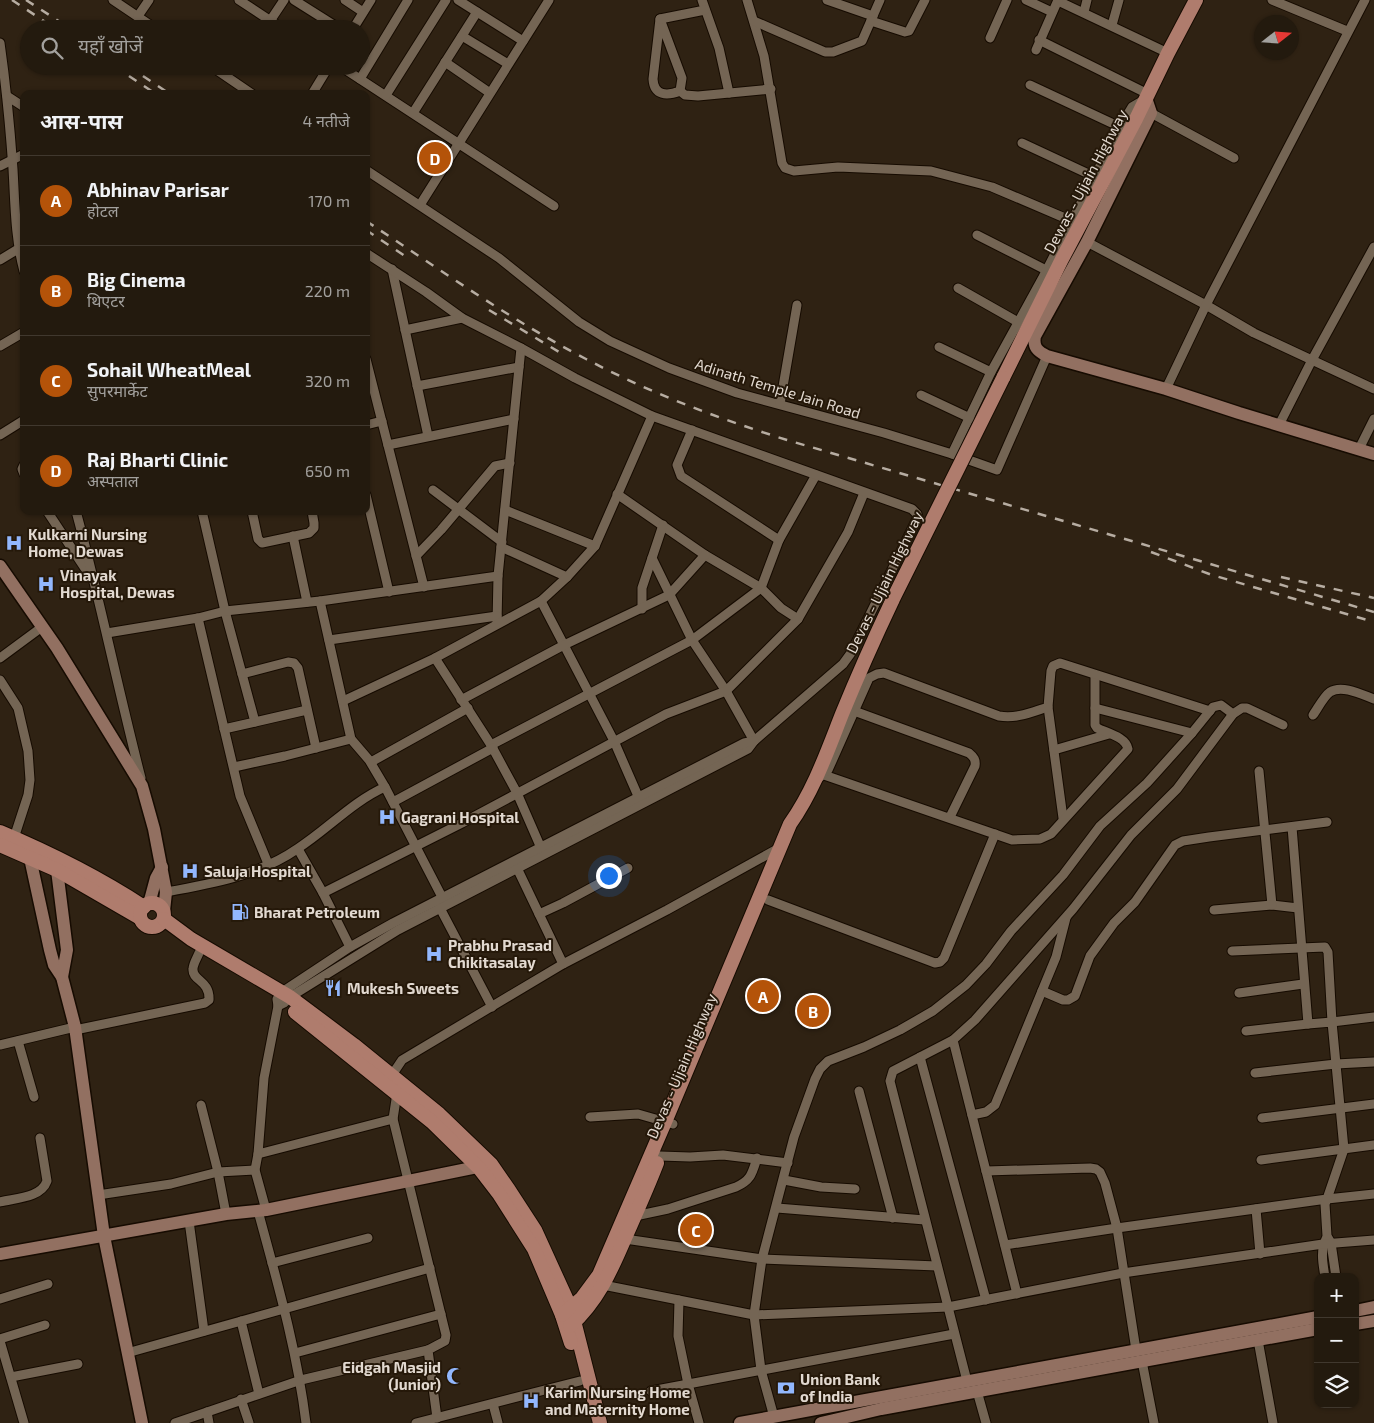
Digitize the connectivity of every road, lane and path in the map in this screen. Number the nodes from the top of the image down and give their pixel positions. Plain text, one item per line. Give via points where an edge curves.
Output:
1 (113, 0) edge
2 (148, 0) edge
3 (284, 0) edge
4 (294, 0) edge
5 (345, 0) edge
6 (371, 0) edge
7 (408, 0) edge
8 (446, 0) edge
9 (458, 0) edge
10 (549, 0) edge
11 (702, 0) edge
12 (747, 0) edge
13 (827, 0) edge
14 (880, 0) edge
15 (925, 0) edge
16 (1007, 0) edge
17 (1026, 0) edge
18 (1058, 0) edge
19 (1087, 0) edge
20 (1118, 0) edge
21 (1196, 0) edge
22 (1364, 0) edge
23 (1277, 1) edge
24 (245, 2) edge
25 (705, 10) junction
26 (363, 12) junction
27 (477, 12) junction
28 (1052, 12) junction
29 (1084, 12) junction
30 (138, 16) junction
31 (872, 18) junction
32 (144, 20) edge
33 (269, 20) edge
34 (271, 20) edge
35 (326, 20) edge
36 (358, 20) edge
37 (660, 20) junction
38 (754, 21) junction
39 (1112, 25) junction
40 (1347, 31) junction
41 (462, 36) junction
42 (990, 38) dead end
43 (1039, 40) junction
44 (523, 41) junction
45 (0, 43) edge
46 (1036, 50) dead end
47 (1168, 52) junction
48 (445, 62) junction
49 (370, 63) edge
50 (508, 64) junction
51 (224, 75) edge
52 (324, 75) edge
53 (354, 75) edge
54 (362, 75) edge
55 (2, 77) edge
56 (360, 79) junction
57 (1030, 84) dead end
58 (770, 88) junction
59 (246, 90) edge
60 (314, 90) edge
61 (680, 91) junction
62 (490, 93) junction
63 (729, 93) junction
64 (386, 95) junction
65 (7, 96) junction
66 (1147, 96) junction
67 (20, 104) edge
68 (413, 113) junction
69 (1151, 113) junction
70 (1120, 127) junction
71 (459, 143) junction
72 (1022, 143) dead end
73 (20, 156) edge
74 (1234, 158) dead end
75 (12, 159) junction
76 (0, 166) edge
77 (370, 173) edge
78 (1095, 177) junction
79 (420, 206) junction
80 (554, 206) dead end
81 (1072, 221) junction
82 (977, 235) dead end
83 (1087, 242) junction
84 (20, 243) edge
85 (1374, 247) edge
86 (20, 253) edge
87 (370, 256) edge
88 (0, 260) edge
89 (392, 269) junction
90 (1046, 270) junction
91 (958, 288) dead end
92 (797, 304) dead end
93 (1206, 305) junction
94 (462, 318) junction
95 (1018, 322) junction
96 (405, 330) junction
97 (20, 334) edge
98 (0, 346) edge
99 (939, 347) dead end
100 (521, 348) junction
101 (1047, 356) junction
102 (1312, 360) junction
103 (519, 367) junction
104 (370, 375) edge
105 (997, 375) junction
106 (417, 386) junction
107 (1166, 388) junction
108 (1374, 389) edge
109 (920, 395) dead end
110 (780, 404) junction
111 (652, 416) junction
112 (970, 418) junction
113 (514, 419) junction
114 (1374, 419) edge
115 (382, 421) junction
116 (20, 422) edge
117 (370, 424) edge
118 (1279, 425) junction
119 (692, 430) junction
120 (0, 435) edge
121 (428, 436) junction
122 (388, 444) junction
123 (1359, 449) junction
124 (952, 454) junction
125 (1374, 454) edge
126 (510, 463) junction
127 (816, 475) junction
128 (433, 490) dead end
129 (864, 493) junction
130 (617, 494) junction
131 (459, 510) junction
132 (505, 510) junction
133 (370, 512) edge
134 (50, 515) edge
135 (77, 515) edge
136 (203, 515) edge
137 (253, 515) edge
138 (312, 515) edge
139 (663, 525) junction
140 (293, 536) junction
141 (778, 540) junction
142 (502, 544) junction
143 (595, 546) junction
144 (705, 555) junction
145 (416, 556) junction
146 (652, 558) junction
147 (0, 566) edge
148 (498, 576) junction
149 (567, 577) junction
150 (93, 581) junction
151 (424, 587) junction
152 (760, 588) junction
153 (389, 592) junction
154 (669, 595) junction
155 (320, 601) junction
156 (541, 601) junction
157 (307, 602) junction
158 (642, 608) junction
159 (224, 611) junction
160 (198, 618) junction
161 (798, 619) junction
162 (497, 620) junction
163 (42, 627) junction
164 (107, 634) junction
165 (329, 640) junction
166 (692, 640) junction
167 (564, 645) junction
168 (0, 658) edge
169 (435, 658) junction
170 (242, 674) junction
171 (1095, 675) junction
172 (0, 680) edge
173 (726, 691) junction
174 (590, 693) junction
175 (1374, 699) edge
176 (461, 700) junction
177 (343, 702) junction
178 (1048, 707) junction
179 (468, 708) junction
180 (1095, 708) junction
181 (307, 710) junction
182 (854, 710) junction
183 (1210, 711) junction
184 (1233, 714) junction
185 (1313, 715) dead end
186 (255, 722) junction
187 (1283, 725) dead end
188 (224, 729) junction
189 (1192, 733) junction
190 (1109, 734) junction
191 (351, 739) junction
192 (614, 741) junction
193 (754, 741) junction
194 (492, 747) junction
195 (316, 748) junction
196 (1054, 750) junction
197 (371, 762) junction
198 (234, 767) junction
199 (1259, 771) dead end
200 (819, 778) junction
201 (142, 786) junction
202 (385, 787) junction
203 (517, 793) junction
204 (638, 796) junction
205 (393, 802) junction
206 (804, 804) junction
207 (950, 817) junction
208 (1063, 818) junction
209 (1327, 822) dead end
210 (1292, 827) junction
211 (1264, 829) junction
212 (0, 832) edge
213 (995, 834) junction
214 (14, 838) junction
215 (0, 845) edge
216 (415, 845) junction
217 (781, 847) junction
218 (541, 848) junction
219 (298, 849) junction
220 (30, 858) junction
221 (269, 866) junction
222 (162, 867) junction
223 (516, 868) junction
224 (628, 868) dead end
225 (57, 870) junction
226 (166, 892) junction
227 (323, 893) junction
228 (442, 897) junction
229 (768, 900) junction
230 (1272, 905) junction
231 (440, 908) junction
232 (1298, 908) junction
233 (144, 909) junction
234 (1214, 910) dead end
235 (538, 914) junction
236 (1067, 916) junction
237 (162, 918) junction
238 (350, 947) junction
239 (1302, 948) junction
240 (1232, 951) dead end
241 (199, 953) junction
242 (563, 964) junction
243 (62, 976) junction
244 (1303, 984) junction
245 (1042, 991) junction
246 (1239, 994) dead end
247 (282, 999) junction
248 (492, 1007) junction
249 (1374, 1017) edge
250 (1332, 1022) junction
251 (1308, 1024) junction
252 (75, 1028) junction
253 (1246, 1031) dead end
254 (953, 1040) junction
255 (18, 1041) junction
256 (0, 1045) edge
257 (920, 1057) junction
258 (1374, 1062) edge
259 (1336, 1064) junction
260 (1255, 1073) dead end
261 (392, 1075) junction
262 (858, 1091) dead end
263 (397, 1093) junction
264 (34, 1098) dead end
265 (1374, 1104) edge
266 (201, 1105) dead end
267 (1341, 1108) junction
268 (972, 1115) junction
269 (590, 1117) dead end
270 (1262, 1118) dead end
271 (393, 1119) junction
272 (669, 1123) junction
273 (40, 1138) dead end
274 (1374, 1145) edge
275 (1344, 1149) junction
276 (258, 1154) junction
277 (660, 1156) junction
278 (757, 1158) junction
279 (1261, 1160) dead end
280 (788, 1163) junction
281 (485, 1166) junction
282 (254, 1170) junction
283 (986, 1171) junction
284 (218, 1172) junction
285 (408, 1180) junction
286 (784, 1180) junction
287 (855, 1189) dead end
288 (1374, 1194) edge
289 (98, 1195) junction
290 (1327, 1199) junction
291 (0, 1202) edge
292 (776, 1208) junction
293 (1256, 1209) junction
294 (262, 1210) junction
295 (226, 1214) junction
296 (635, 1216) junction
297 (893, 1218) junction
298 (926, 1220) junction
299 (189, 1221) junction
300 (1117, 1228) junction
301 (104, 1236) junction
302 (368, 1238) dead end
303 (625, 1238) junction
304 (1374, 1240) edge
305 (1327, 1241) junction
306 (1005, 1246) junction
307 (0, 1254) edge
308 (1260, 1254) junction
309 (762, 1259) junction
310 (272, 1262) junction
311 (937, 1266) junction
312 (430, 1268) junction
313 (1123, 1273) junction
314 (1324, 1273) edge
315 (1335, 1273) edge
316 (48, 1284) dead end
317 (603, 1285) junction
318 (1017, 1294) junction
319 (0, 1299) edge
320 (679, 1300) junction
321 (986, 1300) junction
322 (948, 1307) junction
323 (1374, 1307) edge
324 (285, 1308) junction
325 (1359, 1310) edge
326 (441, 1314) junction
327 (754, 1315) junction
328 (569, 1318) junction
329 (1314, 1318) edge
330 (241, 1321) junction
331 (1374, 1321) edge
332 (1359, 1323) edge
333 (45, 1325) dead end
334 (1314, 1330) edge
335 (204, 1331) junction
336 (954, 1334) junction
337 (0, 1340) edge
338 (1258, 1340) junction
339 (428, 1350) junction
340 (128, 1353) junction
341 (295, 1353) junction
342 (1139, 1356) junction
343 (78, 1364) dead end
344 (761, 1370) junction
345 (11, 1378) junction
346 (301, 1380) junction
347 (580, 1380) junction
348 (967, 1381) junction
349 (688, 1384) junction
350 (651, 1391) dead end
351 (977, 1391) junction
352 (258, 1394) junction
353 (241, 1399) junction
354 (493, 1404) junction
355 (207, 1412) junction
356 (774, 1417) junction
357 (437, 1418) junction
358 (24, 1423) edge
359 (142, 1423) edge
360 (175, 1423) edge
361 (209, 1423) edge
362 (249, 1423) edge
363 (306, 1423) edge
364 (416, 1423) edge
365 (498, 1423) edge
366 (590, 1423) edge
367 (600, 1423) edge
368 (699, 1423) edge
369 (740, 1423) edge
370 (821, 1423) edge
371 (986, 1423) edge
372 (1154, 1423) edge
373 (1273, 1423) edge

1 - 30 street
2 - 30 street
3 - 34 street
4 - 35 street
5 - 26 street
6 - 26 street
7 - 49 street
8 - 64 street
9 - 27 street
10 - 44 street
11 - 25 street
12 - 38 street
13 - 31 street
14 - 31 street
15 - 31 street via 909,31
16 - 42 street
17 - 28 street
18 - 28 street
18 - 29 street
19 - 29 street
20 - 39 street
21 - 47 main road, Dewas - Ujjain Highway
22 - 40 street
23 - 40 street
24 - 33 street
25 - 37 street
25 - 63 street via 719,48
26 - 36 street
27 - 41 street
27 - 44 street
28 - 43 street
29 - 39 street
30 - 32 street
31 - 38 street via 862,41 833,52 825,52
37 - 61 street via 682,78
37 - 61 street via 654,87 665,94
38 - 58 street
39 - 47 street
40 - 93 street
41 - 48 street
41 - 50 street
43 - 46 street
43 - 66 street
44 - 50 street
45 - 55 street
47 - 66 main road, Dewas - Ujjain Highway
48 - 62 street
48 - 68 street
50 - 62 street
51 - 59 street
52 - 60 street
53 - 56 street
54 - 56 street
55 - 65 street
56 - 64 street
57 - 70 street
58 - 63 street
58 - 81 street via 785,168 794,171 838,166 931,171 992,187
61 - 63 street via 685,95 698,96
62 - 71 street
64 - 68 street
65 - 67 street
65 - 75 street
66 - 69 street
66 - 70 street via 1132,107
66 - 105 main road, Dewas - Ujjain Highway
68 - 71 street
69 - 74 street
69 - 83 street
70 - 78 street
71 - 79 street
71 - 80 street
72 - 78 street
73 - 75 street
75 - 76 street
75 - 84 street
77 - 79 street, Adinath Temple Jain Road
78 - 81 street
79 - 110 street, Adinath Temple Jain Road via 499,258 579,322 610,341 669,368 737,393
81 - 90 street
82 - 90 street
83 - 93 street
83 - 101 street via 1035,336 1036,349
85 - 102 street
86 - 88 street
87 - 89 street
89 - 94 street
89 - 96 street
90 - 95 street
91 - 95 street
92 - 110 street
93 - 102 street via 1254,333
93 - 107 street
94 - 96 street
94 - 100 street
95 - 105 street
96 - 106 street
97 - 98 street
99 - 105 street
100 - 103 street
100 - 111 street
101 - 107 street
101 - 124 street, Adinath Temple Jain Road via 996,470
102 - 108 street
102 - 118 street
103 - 106 street
103 - 113 street
104 - 115 street
105 - 112 street
105 - 200 main road, Devas - Ujjain Highway, bridge via 862,666
106 - 121 street
107 - 118 street
109 - 112 street
110 - 124 street, Adinath Temple Jain Road
111 - 119 street
111 - 130 street
112 - 124 street
113 - 121 street
113 - 126 street
114 - 123 street
115 - 117 street
115 - 122 street
116 - 120 street
118 - 123 street
119 - 127 street
119 - 141 street via 677,465 681,476
121 - 122 street
122 - 145 street
123 - 125 street
126 - 131 street via 495,466
126 - 132 street
127 - 129 street
127 - 141 street
128 - 131 street
129 - 161 street via 848,532
129 - 193 street via 912,509 917,514 916,521 843,664
130 - 139 street
130 - 143 street
131 - 142 street
131 - 145 street
132 - 142 street
132 - 143 street
133 - 153 street
134 - 150 street
135 - 150 street
136 - 159 street
137 - 140 street via 258,539 262,543
138 - 140 street via 314,528 309,533
139 - 144 street
139 - 146 street
140 - 157 street
141 - 152 street
142 - 148 street
142 - 149 street
143 - 149 street
144 - 152 street
144 - 154 street
145 - 151 street
146 - 154 street
146 - 158 street via 642,588
147 - 163 street
148 - 151 street
148 - 162 street
149 - 156 street
150 - 164 street
151 - 153 street
152 - 161 street
152 - 166 street
153 - 155 street
154 - 158 street
154 - 166 street
155 - 157 street
155 - 165 street
156 - 162 street
156 - 167 street
157 - 159 street
158 - 167 street
159 - 160 street
159 - 170 street
160 - 164 street
160 - 188 street
161 - 173 street
162 - 165 street
162 - 169 street
163 - 168 street
163 - 201 street
164 - 201 street
165 - 177 street
166 - 173 street
166 - 174 street
167 - 174 street
167 - 176 street
169 - 176 street
169 - 177 street
170 - 181 street via 288,662 294,664 298,668
170 - 186 street
171 - 178 street via 1060,664 1052,666
171 - 180 street
171 - 183 street
172 - 214 street via 18,708 28,751 28,796
173 - 192 street via 666,714
173 - 193 street
174 - 192 street
174 - 194 street
175 - 185 street via 1345,690 1330,692
176 - 179 street
177 - 191 street
178 - 182 street via 1017,717 999,716 884,673 869,678
178 - 196 street
179 - 194 street
179 - 197 street
180 - 189 street
180 - 190 street via 1097,728
181 - 186 street
181 - 195 street
182 - 200 street via 828,770
182 - 207 street via 974,757 975,766
183 - 184 street via 1221,705
183 - 189 street
184 - 187 street via 1247,708
184 - 236 street via 1178,789 1131,835
186 - 188 street
188 - 198 street
189 - 280 street via 1147,783 1100,826 1063,875 966,985 933,1012 864,1047 828,1061 815,1079
190 - 196 street
190 - 208 street via 1123,740 1128,749
191 - 195 street
191 - 197 street
192 - 203 street
192 - 204 street
193 - 204 street
193 - 223 street via 748,749
194 - 203 street
194 - 205 street
195 - 198 street
196 - 208 street
197 - 202 street
198 - 221 street via 240,796
199 - 211 street
200 - 206 main road, Devas - Ujjain Highway
200 - 207 street
201 - 222 street
202 - 205 street
202 - 219 street via 352,806
203 - 216 street
203 - 218 street
204 - 218 street
205 - 216 street
206 - 217 main road, Devas - Ujjain Highway via 790,824
206 - 229 main road, Devas - Ujjain Highway via 798,828
207 - 213 street
208 - 213 street via 1050,834 1040,839 1012,840
209 - 210 street
210 - 211 street
210 - 232 street
211 - 230 street
211 - 245 street via 1209,836 1175,845 1135,902 1114,922 1090,956 1074,996 1063,1000
212 - 214 main road
213 - 229 street via 940,962 935,963
214 - 233 main road via 49,853
215 - 220 main road
216 - 227 street
216 - 228 street
217 - 242 street
217 - 272 main road, Devas - Ujjain Highway
218 - 228 street
219 - 221 street
219 - 227 street
220 - 225 main road
220 - 243 street via 54,965
221 - 226 street via 206,885
222 - 226 street
222 - 233 street
223 - 231 street
223 - 235 street
224 - 235 street
225 - 233 main road
225 - 243 street via 67,950
226 - 237 street
227 - 238 street
228 - 238 street
229 - 272 main road, Devas - Ujjain Highway
230 - 232 street
230 - 234 street
231 - 247 street
231 - 248 street
232 - 239 street
233 - 237 main road via 155,903 160,906
233 - 237 main road via 146,926 151,928
235 - 242 street
236 - 245 street via 1056,957
236 - 254 street via 975,1020
237 - 241 main road via 185,945
237 - 247 main road
238 - 247 street
239 - 240 street
239 - 244 street
239 - 250 street via 1321,946 1328,952
241 - 247 main road
241 - 252 street via 193,971 207,987 209,1000 205,1003
242 - 248 street
243 - 252 street
244 - 246 street
244 - 251 street
245 - 268 street via 995,1105 986,1112
247 - 261 main road
247 - 263 main road
247 - 276 street via 264,1078
248 - 261 street via 402,1060
249 - 250 street
250 - 251 street
250 - 259 street
251 - 253 street
252 - 255 street
252 - 289 street
254 - 257 street
254 - 268 street
255 - 256 street
255 - 264 street
257 - 298 street via 893,1071 890,1081
257 - 321 street
258 - 259 street
259 - 260 street
259 - 267 street
261 - 281 main road via 446,1120
262 - 297 street
263 - 271 street
263 - 281 main road
265 - 267 street
266 - 284 street
267 - 270 street
267 - 275 street
268 - 283 street
269 - 272 street via 638,1114
271 - 276 street
271 - 285 street
272 - 277 main road, Devas - Ujjain Highway
272 - 328 main road, Devas - Ujjain Highway via 599,1275
273 - 291 street via 47,1181 44,1188 37,1193
274 - 275 street
275 - 279 street
275 - 290 street
276 - 282 street
277 - 278 street
277 - 296 main road, Devas - Ujjain Highway
278 - 280 street
278 - 296 street via 750,1177 736,1187
280 - 286 street
281 - 285 street
281 - 328 main road via 510,1190 535,1230
282 - 284 street
282 - 294 street
283 - 300 street via 1096,1169 1106,1183
283 - 306 street
284 - 289 street via 171,1184
284 - 295 street
285 - 294 street
285 - 312 street
286 - 287 street
286 - 292 street
288 - 290 street
289 - 301 street
290 - 293 street
290 - 305 street
292 - 297 street
292 - 309 street
293 - 300 street
293 - 308 street
294 - 295 street
294 - 310 street
295 - 299 street
296 - 303 main road, Devas - Ujjain Highway
297 - 298 street
298 - 311 street
299 - 301 street
299 - 335 street
300 - 306 street
300 - 313 street
301 - 307 street
301 - 340 street
302 - 310 street
303 - 309 street
303 - 317 main road, Devas - Ujjain Highway
304 - 305 street
305 - 308 street
305 - 314 street via 1322,1256
305 - 315 street
306 - 318 street
308 - 313 street
309 - 311 street
309 - 327 street
310 - 324 street
311 - 322 street
312 - 324 street
312 - 326 street
313 - 318 street
313 - 342 street
316 - 319 street
317 - 320 street
317 - 328 main road, Devas - Ujjain Highway via 588,1308
318 - 321 street
320 - 327 street
320 - 349 street via 678,1336
321 - 322 street
322 - 327 street
322 - 336 street
323 - 325 street
324 - 330 street
324 - 341 street
326 - 339 street via 445,1341
326 - 341 street
327 - 344 street
328 - 347 main road
328 - 367 main road
329 - 342 street
330 - 335 street
330 - 352 street
331 - 332 street
333 - 337 street
334 - 338 street
335 - 340 street
336 - 344 street
336 - 348 street
337 - 345 street
338 - 342 street
338 - 373 street
339 - 346 street
339 - 357 street
340 - 359 street
341 - 346 street
342 - 348 street
342 - 351 street
342 - 372 street
343 - 345 street
344 - 349 street
344 - 356 street
345 - 358 street
346 - 352 street
346 - 363 street
347 - 354 street
347 - 366 main road
348 - 356 street
349 - 350 street
349 - 368 street
351 - 370 street
351 - 371 street
352 - 353 street
353 - 355 street
353 - 362 street
354 - 357 street
354 - 365 street
355 - 360 street
355 - 361 street
356 - 369 street
357 - 364 street

